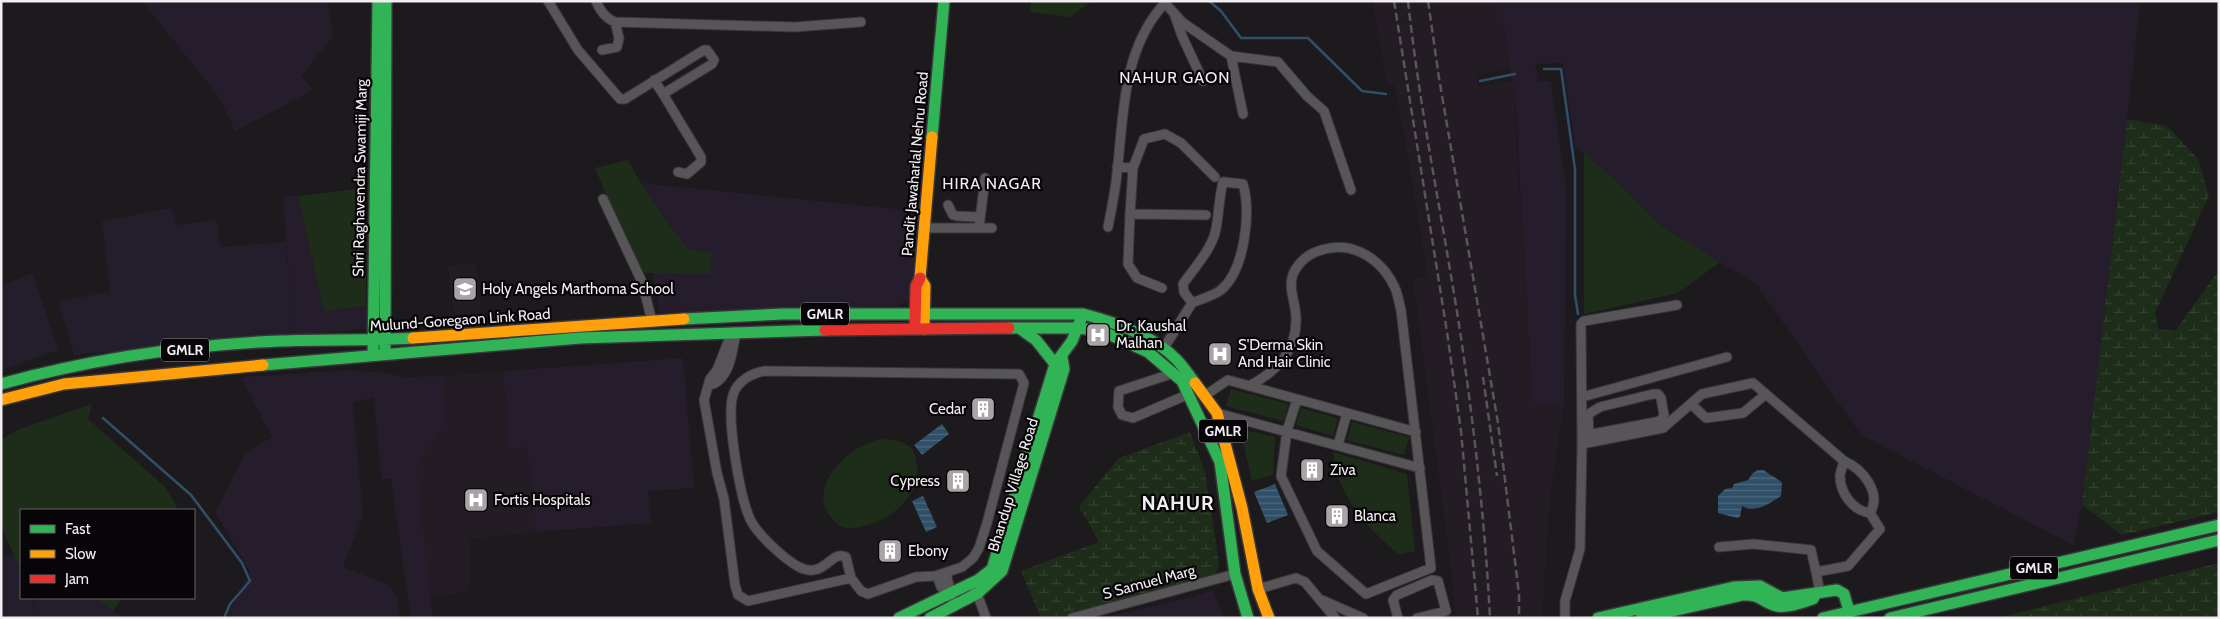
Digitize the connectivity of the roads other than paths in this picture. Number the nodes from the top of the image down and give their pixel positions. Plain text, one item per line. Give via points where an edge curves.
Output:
1 (378, 1) edge
2 (386, 1) edge
3 (548, 1) edge
4 (596, 1) edge
5 (944, 1) edge
6 (1164, 2) edge
7 (1174, 13) junction
8 (615, 22) junction
9 (861, 22) dead end
10 (382, 26) junction
11 (602, 50) dead end
12 (1231, 56) junction
13 (654, 80) junction
14 (1203, 81) dead end
15 (663, 94) junction
16 (1243, 114) dead end
17 (1117, 167) junction
18 (1133, 168) junction
19 (678, 172) dead end
20 (985, 178) dead end
21 (1216, 178) dead end
22 (1351, 190) dead end
23 (603, 199) dead end
24 (948, 205) dead end
25 (1130, 214) junction
26 (1206, 215) dead end
27 (957, 216) junction
28 (980, 217) junction
29 (1108, 227) dead end
30 (924, 228) junction
31 (956, 228) junction
32 (979, 228) junction
33 (992, 228) dead end
34 (379, 255) junction
35 (1162, 288) dead end
36 (1192, 303) junction
37 (1677, 305) dead end
38 (920, 314) junction
39 (1083, 314) junction
40 (652, 321) junction
41 (920, 328) junction
42 (1019, 328) junction
43 (1080, 328) junction
44 (575, 332) junction
45 (734, 332) junction
46 (385, 341) junction
47 (372, 342) junction
48 (1164, 348) junction
49 (379, 354) junction
50 (1727, 358) dead end
51 (1058, 360) junction
52 (1174, 373) junction
53 (1, 384) edge
54 (1249, 386) junction
55 (1189, 394) junction
56 (1766, 394) junction
57 (1204, 396) junction
58 (1582, 397) junction
59 (1297, 399) junction
60 (1, 400) edge
61 (1691, 404) junction
62 (1347, 412) junction
63 (1218, 413) junction
64 (1585, 416) junction
65 (1287, 431) junction
66 (1416, 432) junction
67 (1585, 438) junction
68 (1338, 446) junction
69 (1844, 461) junction
70 (1420, 468) junction
71 (1870, 514) junction
72 (2219, 525) edge
73 (2219, 540) edge
74 (1719, 547) dead end
75 (1001, 557) junction
76 (1234, 574) junction
77 (1817, 574) junction
78 (851, 578) junction
79 (943, 579) dead end
80 (974, 582) junction
81 (1258, 589) junction
82 (1742, 590) junction
83 (1821, 593) junction
84 (949, 594) junction
85 (977, 595) junction
86 (1318, 597) junction
87 (954, 607) junction
88 (1849, 611) junction
89 (1446, 614) edge
90 (1088, 615) edge
91 (1246, 615) edge
92 (899, 618) edge
93 (930, 618) edge
94 (986, 618) edge
95 (1072, 618) edge
96 (1269, 618) edge
97 (1335, 618) edge
98 (1363, 618) edge
99 (1398, 618) edge
100 (1418, 618) edge
101 (1565, 618) edge
102 (1598, 618) edge
103 (1641, 618) edge
104 (1823, 618) edge
105 (1890, 618) edge

1 - 10 main road, Shri Raghavendra Swamiji Marg
2 - 10 main road, Shri Raghavendra Swamiji Marg
3 - 13 street via 577,48 616,97 625,99
4 - 8 street via 602,13
5 - 30 main road, Pandit Jawaharlal Nehru Road
6 - 7 street
6 - 17 street via 1142,35 1125,87
7 - 12 street
7 - 14 street
8 - 9 street via 796,27
8 - 11 street via 619,38 617,46
10 - 34 main road, Shri Raghavendra Swamiji Marg
12 - 16 street
12 - 22 street via 1278,62 1324,111
13 - 15 street
13 - 15 street via 704,50 714,60
15 - 19 street via 701,157 701,162 687,174
17 - 18 street
17 - 29 street
18 - 21 street via 1144,139 1165,134 1181,143
18 - 25 street
20 - 28 street
23 - 40 street via 642,282
24 - 27 street
25 - 26 street
25 - 35 street via 1128,264 1137,278
27 - 28 street
27 - 31 street
28 - 32 street
30 - 31 street
30 - 38 main road, Pandit Jawaharlal Nehru Road via 920,278 916,286
31 - 32 street
32 - 33 street
34 - 46 main road, Shri Raghavendra Swamiji Marg
34 - 47 main road, Shri Raghavendra Swamiji Marg
36 - 36 street via 1184,292 1183,284 1204,256 1215,230 1223,182 1243,184 1247,223 1235,273 1220,291
36 - 48 street
37 - 58 street via 1584,321 1581,324
38 - 39 main road, GMLR
38 - 40 main road, Mulund-Goregaon Link Road / GMLR via 783,314
38 - 41 main road
39 - 43 main road
39 - 48 main road, GMLR via 1116,322
40 - 44 main road, Mulund-Goregaon Link Road / GMLR
41 - 42 main road, GMLR
41 - 45 main road, Mulund-Goregaon Link Road / GMLR
42 - 43 main road, GMLR
42 - 51 main road
43 - 51 main road
43 - 52 main road, GMLR via 1104,332 1148,352
44 - 45 main road, Mulund-Goregaon Link Road / GMLR
44 - 46 main road, Mulund-Goregaon Link Road / GMLR
44 - 49 main road, Mulund-Goregaon Link Road / GMLR
45 - 78 street via 710,379 704,400 716,473 724,499 738,595 743,600 754,600
46 - 47 main road, Mulund-Goregaon Link Road / GMLR
46 - 49 main road, Shri Raghavendra Swamiji Marg
47 - 49 main road, Shri Raghavendra Swamiji Marg
47 - 53 main road, Mulund-Goregaon Link Road / GMLR via 280,341 216,346 120,358
48 - 57 main road, GMLR via 1177,359
49 - 60 main road, Mulund-Goregaon Link Road / GMLR via 64,384
50 - 58 street
51 - 75 main road via 1040,434
52 - 55 main road, GMLR
52 - 55 street via 1119,391 1118,407 1122,415 1133,418
54 - 57 street via 1228,380
54 - 59 street
54 - 66 street via 1268,376 1284,360 1293,340 1296,319 1290,284 1295,271 1315,251 1335,246 1349,247 1368,254 1395,288 1401,310
55 - 76 main road, GMLR via 1220,462
56 - 61 street via 1753,383 1702,394
56 - 61 street via 1743,413 1706,418
56 - 69 street
57 - 63 main road, GMLR
58 - 64 street
59 - 62 street
59 - 65 street
61 - 67 street via 1663,428
62 - 66 street
62 - 68 street
63 - 65 street
63 - 81 main road, GMLR
64 - 67 street
64 - 67 street via 1610,403 1656,394 1661,398 1664,414 1656,422
65 - 68 street
65 - 70 street via 1281,476 1317,551 1366,594 1430,568
66 - 70 street
67 - 101 street via 1580,549 1564,601
68 - 70 street
69 - 71 street via 1853,465 1870,484 1874,506
69 - 71 street via 1840,476 1842,486 1852,506
71 - 77 street via 1880,529 1848,566
72 - 88 main road, GMLR
73 - 105 main road, GMLR
74 - 77 street via 1753,544 1811,550
75 - 80 main road, Bhandup Village Road via 985,577
75 - 85 main road, Bhandup Village Road via 1002,571
76 - 90 street, S Samuel Marg
76 - 91 main road, GMLR
77 - 83 street
78 - 78 street via 843,556 836,556 817,570 799,567 766,539 750,519 732,428 733,393 740,384 755,372 765,371 1020,374 1024,384 987,523 973,558 962,568 935,576 916,577 868,594 861,591
79 - 84 street via 941,587
80 - 84 main road, Bhandup Village Road
80 - 85 street
81 - 86 street via 1296,578 1305,582
81 - 96 main road, GMLR
82 - 83 main road via 1760,590 1776,601 1803,597 1812,592
82 - 102 main road
82 - 103 main road
83 - 88 main road via 1838,590
84 - 87 street
84 - 92 main road, Bhandup Village Road
85 - 87 main road, Bhandup Village Road
85 - 94 street
86 - 97 street
86 - 98 street
87 - 93 main road, Bhandup Village Road
88 - 104 main road, GMLR
89 - 99 street via 1438,581 1432,580 1397,595 1393,600
89 - 100 street
90 - 95 street, S Samuel Marg

